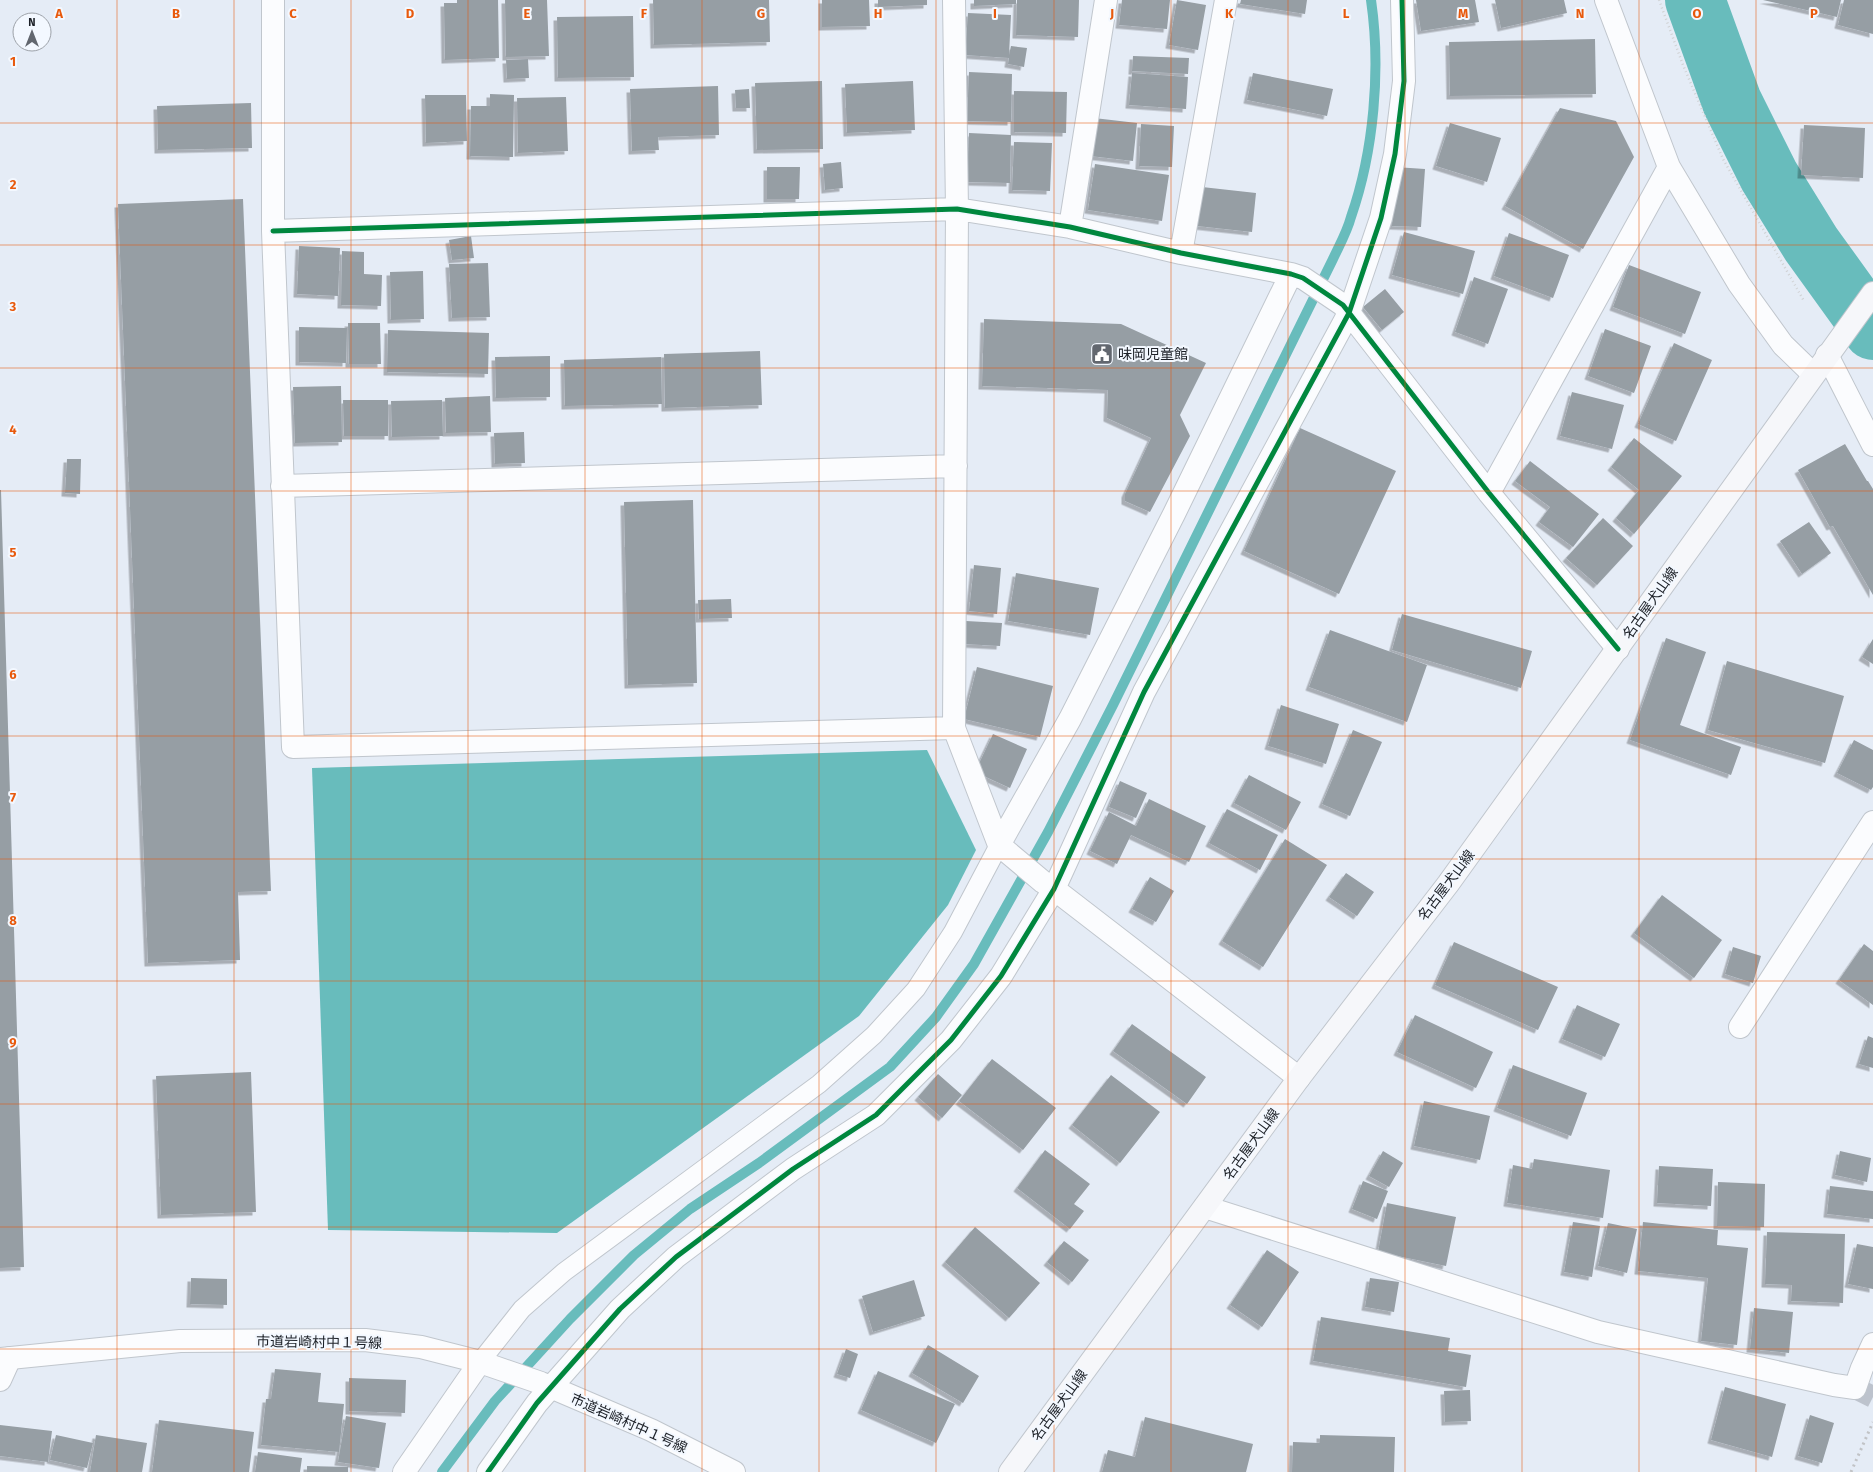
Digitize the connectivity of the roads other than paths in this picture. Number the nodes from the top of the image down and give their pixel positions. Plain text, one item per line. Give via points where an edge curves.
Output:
1 (272, 0) edge
2 (954, 0) edge
3 (1106, 0) edge
4 (1226, 0) edge
5 (1402, 0) edge
6 (1606, 0) edge
7 (1669, 167) junction
8 (957, 209) junction
9 (1070, 227) junction
10 (273, 231) junction
11 (1181, 253) junction
12 (1297, 276) junction
13 (1873, 293) edge
14 (1346, 309) junction
15 (1832, 349) junction
16 (1813, 374) junction
17 (1873, 445) edge
18 (956, 466) junction
19 (282, 486) junction
20 (1489, 493) junction
21 (1618, 649) junction
22 (954, 728) junction
23 (1873, 822) edge
24 (999, 845) junction
25 (1049, 886) junction
26 (1740, 1027) dead end
27 (1299, 1078) junction
28 (1205, 1207) junction
29 (1873, 1344) edge
30 (5, 1359) edge
31 (480, 1362) junction
32 (0, 1380) edge
33 (546, 1386) junction
34 (404, 1472) edge
35 (488, 1472) edge
36 (734, 1472) edge
37 (1010, 1472) edge

1 - 10 street
2 - 8 street
3 - 9 street
4 - 11 street
5 - 14 street via 1404,82 1395,154 1381,218
6 - 7 street
7 - 16 street via 1739,284 1783,345
7 - 20 street
8 - 9 street
8 - 10 street
8 - 18 street
9 - 11 street
10 - 19 street
11 - 12 street
12 - 14 street
12 - 24 street via 1070,719
13 - 15 main road, 名古屋犬山線
14 - 20 street
14 - 25 street via 1144,692
15 - 16 main road, 名古屋犬山線
15 - 17 street
16 - 21 main road, 名古屋犬山線
18 - 19 street
18 - 22 street
19 - 22 street via 293,747
20 - 21 street
21 - 27 main road, 名古屋犬山線 via 1448,884
22 - 24 street
23 - 26 street
24 - 25 street
24 - 31 lane via 953,932 916,989 874,1035 819,1084 564,1272 522,1309
25 - 27 street
25 - 33 street via 1001,976 946,1046 876,1115 793,1169 676,1257 620,1309
27 - 28 main road, 名古屋犬山線
28 - 29 street via 1598,1332 1834,1384 1855,1388
28 - 37 main road, 名古屋犬山線
30 - 31 street, 市道岩崎村中１号線 via 180,1341 365,1340 421,1347
30 - 32 street
31 - 33 street, 市道岩崎村中１号線
31 - 34 street
33 - 35 street via 537,1403
33 - 36 street, 市道岩崎村中１号線 via 651,1430

